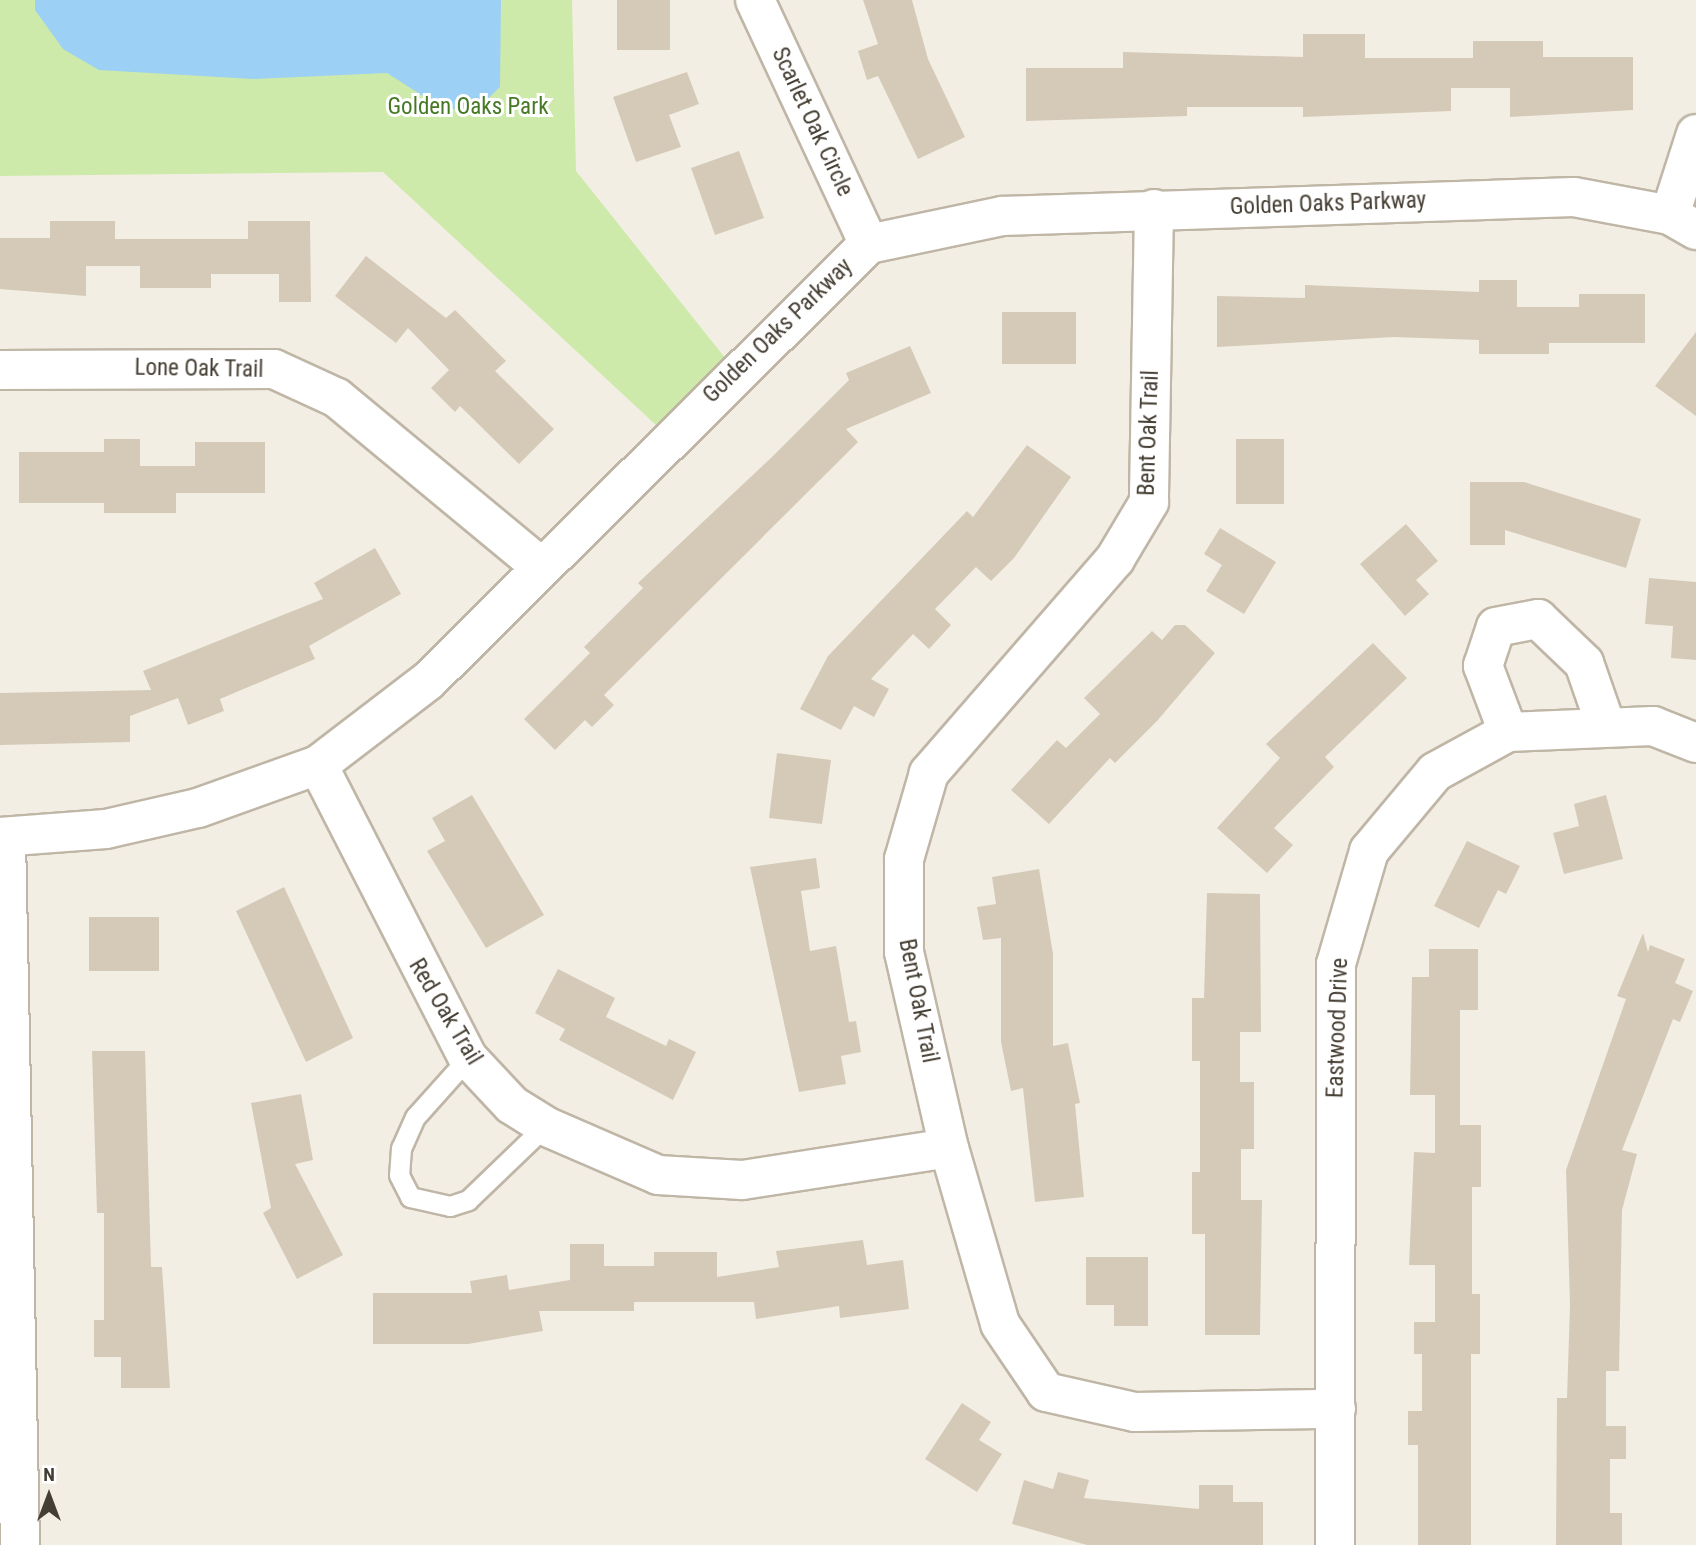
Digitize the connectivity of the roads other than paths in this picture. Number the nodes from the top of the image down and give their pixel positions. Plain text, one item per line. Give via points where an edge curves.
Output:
1 (755, 0) edge
2 (1696, 134) edge
3 (1153, 209) junction
4 (1683, 223) edge
5 (869, 244) junction
6 (0, 370) edge
7 (541, 567) junction
8 (1606, 726) junction
9 (1508, 732) junction
10 (1696, 743) edge
11 (318, 765) junction
12 (3, 837) edge
13 (468, 1058) junction
14 (545, 1126) junction
15 (949, 1148) junction
16 (7, 1219) edge
17 (1336, 1409) junction
18 (20, 1545) edge
19 (1335, 1545) edge

1 - 5 street, Scarlet Oak Circle
2 - 4 street
3 - 4 street, Golden Oaks Parkway via 1574,197
3 - 5 street, Golden Oaks Parkway via 1002,216
3 - 15 street, Bent Oak Trail via 1149,502 1115,559 929,774 904,859 904,952
5 - 7 street, Golden Oaks Parkway
6 - 7 street, Lone Oak Trail via 274,369 337,398
7 - 11 street, Golden Oaks Parkway via 428,681
8 - 9 street, Eastwood Drive
8 - 9 street via 1584,663 1538,619 1496,627 1483,666
8 - 10 street, Eastwood Drive via 1653,726
9 - 17 street, Eastwood Drive via 1435,772 1368,851 1336,964
11 - 12 street, Golden Oaks Parkway via 198,808 106,829
11 - 13 street, Red Oak Trail
12 - 16 street
13 - 14 street, Red Oak Trail via 512,1105
13 - 14 lane via 415,1116 401,1148 399,1175 410,1197 450,1206 468,1200
14 - 15 street, Red Oak Trail via 658,1175 742,1180
15 - 17 street, Bent Oak Trail via 1000,1324 1046,1392 1135,1412
16 - 18 street
17 - 19 street, Eastwood Drive

